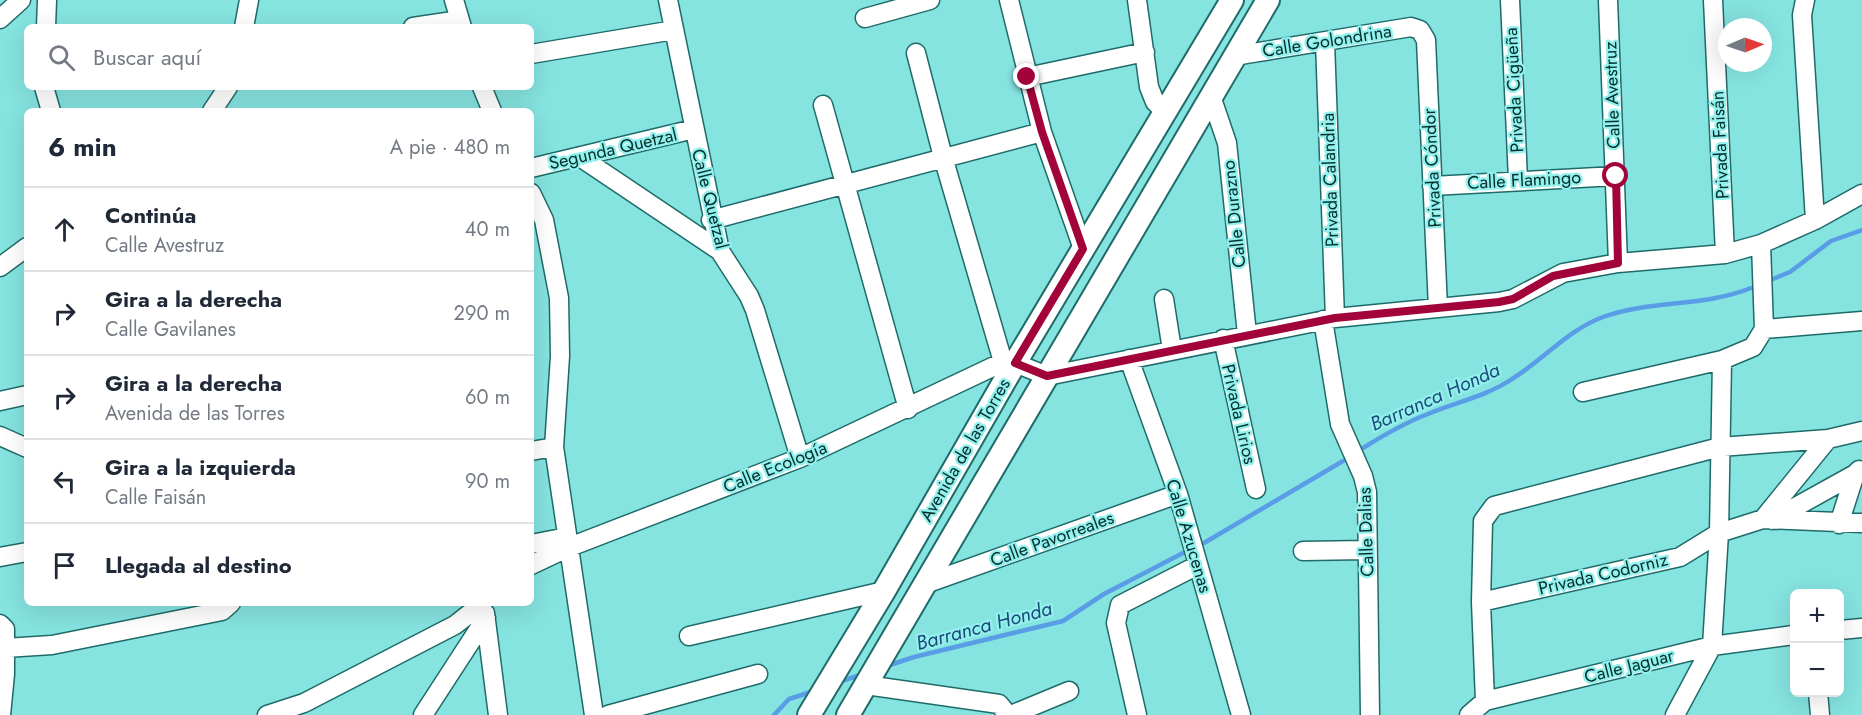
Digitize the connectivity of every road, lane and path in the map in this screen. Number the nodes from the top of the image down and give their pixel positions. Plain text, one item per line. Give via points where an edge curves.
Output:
1 (21, 0) edge
2 (47, 0) edge
3 (249, 0) edge
4 (454, 0) edge
5 (668, 0) edge
6 (930, 0) edge
7 (1009, 0) edge
8 (1137, 0) edge
9 (1232, 0) edge
10 (1268, 0) edge
11 (1510, 0) edge
12 (1608, 0) edge
13 (1713, 0) edge
14 (1805, 0) edge
15 (865, 18) dead end
16 (0, 19) edge
17 (46, 24) edge
18 (245, 24) edge
19 (461, 24) edge
20 (674, 30) junction
21 (1420, 30) joint
22 (1325, 42) junction
23 (1145, 52) junction
24 (534, 53) edge
25 (915, 53) dead end
26 (1234, 57) junction
27 (1027, 77) junction
28 (45, 90) edge
29 (226, 90) edge
30 (483, 90) edge
31 (1211, 96) junction
32 (823, 105) dead end
33 (50, 108) edge
34 (214, 108) edge
35 (491, 108) edge
36 (1165, 112) junction
37 (694, 129) junction
38 (1042, 132) junction
39 (580, 157) junction
40 (943, 157) junction
41 (534, 167) edge
42 (1616, 176) junction
43 (1518, 180) junction
44 (845, 182) junction
45 (1432, 186) junction
46 (1862, 194) edge
47 (711, 220) junction
48 (1815, 220) junction
49 (537, 221) edge
50 (1761, 244) junction
51 (24, 249) edge
52 (1083, 249) junction
53 (720, 251) junction
54 (1725, 254) junction
55 (1618, 263) junction
56 (0, 267) edge
57 (1164, 299) dead end
58 (1438, 308) junction
59 (1329, 319) junction
60 (1862, 321) edge
61 (1764, 329) junction
62 (1246, 334) junction
63 (1223, 339) junction
64 (1172, 350) junction
65 (1129, 359) junction
66 (1722, 360) junction
67 (1009, 363) junction
68 (1047, 376) junction
69 (1583, 392) dead end
70 (24, 396) edge
71 (0, 401) edge
72 (908, 409) junction
73 (1862, 431) edge
74 (0, 436) edge
75 (1828, 439) junction
76 (24, 447) edge
77 (554, 447) junction
78 (1720, 447) junction
79 (534, 450) edge
80 (800, 458) junction
81 (1858, 471) edge
82 (1256, 489) dead end
83 (1178, 494) junction
84 (1768, 519) junction
85 (1862, 523) edge
86 (1839, 524) junction
87 (1719, 533) junction
88 (567, 543) junction
89 (534, 544) edge
90 (1366, 550) junction
91 (1303, 551) dead end
92 (24, 553) edge
93 (0, 557) edge
94 (534, 563) edge
95 (1198, 566) junction
96 (925, 584) junction
97 (884, 591) junction
98 (1481, 602) junction
99 (228, 606) edge
100 (484, 608) edge
101 (0, 624) edge
102 (1862, 628) edge
103 (1844, 630) edge
104 (689, 636) dead end
105 (1790, 636) edge
106 (1712, 646) junction
107 (5, 648) junction
108 (758, 674) dead end
109 (866, 685) junction
110 (1069, 691) dead end
111 (1818, 697) edge
112 (1485, 701) junction
113 (1008, 713) edge
114 (1, 715) edge
115 (267, 715) edge
116 (423, 715) edge
117 (498, 715) edge
118 (594, 715) edge
119 (608, 715) edge
120 (809, 715) edge
121 (848, 715) edge
122 (1137, 715) edge
123 (1241, 715) edge
124 (1370, 715) edge
125 (1468, 715) edge
126 (1676, 715) edge
127 (1820, 715) edge

1 - 16 street
2 - 17 street
3 - 18 street
4 - 19 street
5 - 20 street, Calle Quetzal
6 - 15 street
7 - 27 street
8 - 23 street
9 - 36 main road, Avenida de las Torres
10 - 26 main road, Avenida de las Torres
11 - 43 street, Privada Cigüeña
12 - 42 street, Calle Avestruz
13 - 54 street, Privada Faisán
14 - 48 street
20 - 24 street
20 - 37 street, Calle Quetzal
21 - 22 street, Calle Golondrina via 1411,27
21 - 45 street, Privada Cóndor via 1426,40
22 - 26 street, Calle Golondrina
22 - 59 street, Privada Calandria
23 - 27 street
23 - 36 street via 1149,87 1155,102
25 - 40 street
26 - 31 main road, Avenida de las Torres
27 - 38 street
28 - 33 street
29 - 34 street
30 - 35 street
31 - 62 street, Calle Durazno via 1227,142
31 - 68 main road, Avenida de las Torres
32 - 44 street
36 - 52 main road, Avenida de las Torres
37 - 39 street, Segunda Quetzal
37 - 47 street, Calle Quetzal
38 - 40 street
38 - 52 street
39 - 41 street, Segunda Quetzal
39 - 53 street
40 - 44 street
40 - 67 street
42 - 43 street, Calle Flamingo
42 - 55 street, Calle Avestruz
43 - 45 street, Calle Flamingo
44 - 47 street
44 - 72 street
45 - 58 street, Privada Cóndor
46 - 48 street
47 - 53 street, Calle Quetzal
48 - 50 street
49 - 77 street via 559,298
50 - 54 street
50 - 61 street
51 - 56 street
52 - 67 main road, Avenida de las Torres
53 - 80 street, Calle Quetzal via 750,296
54 - 55 street
55 - 58 street via 1553,276 1513,299
57 - 64 street
58 - 59 street
59 - 62 street
59 - 90 street, Calle Dalias via 1340,424 1367,492
60 - 61 street
61 - 66 street via 1753,347
62 - 63 street
63 - 64 street
63 - 82 street, Privada Lirios
64 - 65 street
65 - 68 street
65 - 83 street, Calle Azucenas
66 - 69 street
66 - 78 street
67 - 68 street
67 - 72 street, Calle Ecología
67 - 97 main road, Avenida de las Torres
68 - 96 main road, Avenida de las Torres
70 - 71 street
72 - 80 street, Calle Ecología
73 - 75 street
74 - 76 street
75 - 78 street
75 - 84 street
77 - 79 street
77 - 88 street
78 - 87 street
78 - 98 street via 1494,506 1483,521
80 - 88 street, Calle Ecología
81 - 84 street
81 - 86 street
83 - 95 street, Calle Azucenas
83 - 96 street, Calle Pavorreales
84 - 86 street, Privada Codorniz
84 - 87 street, Privada Codorniz
85 - 86 street, Privada Codorniz
87 - 98 street, Privada Codorniz via 1680,557
87 - 106 street
88 - 89 street
88 - 94 street, Calle Ecología
88 - 118 street
90 - 91 street
90 - 124 street, Calle Dalias
92 - 93 street
95 - 122 street via 1120,605 1117,612 1116,623
95 - 123 street, Calle Azucenas
96 - 109 main road, Avenida de las Torres
97 - 104 street
97 - 120 main road, Avenida de las Torres
98 - 112 street
99 - 107 street via 222,611 52,645
100 - 115 street via 304,703
100 - 116 street
100 - 117 street
101 - 107 street
102 - 103 street
105 - 106 street, Calle Jaguar
106 - 112 street, Calle Jaguar
106 - 126 street
107 - 114 street
108 - 119 street
109 - 113 street via 999,704
109 - 121 main road, Avenida de las Torres
110 - 113 street
111 - 127 street
112 - 125 street, Calle Jaguar

